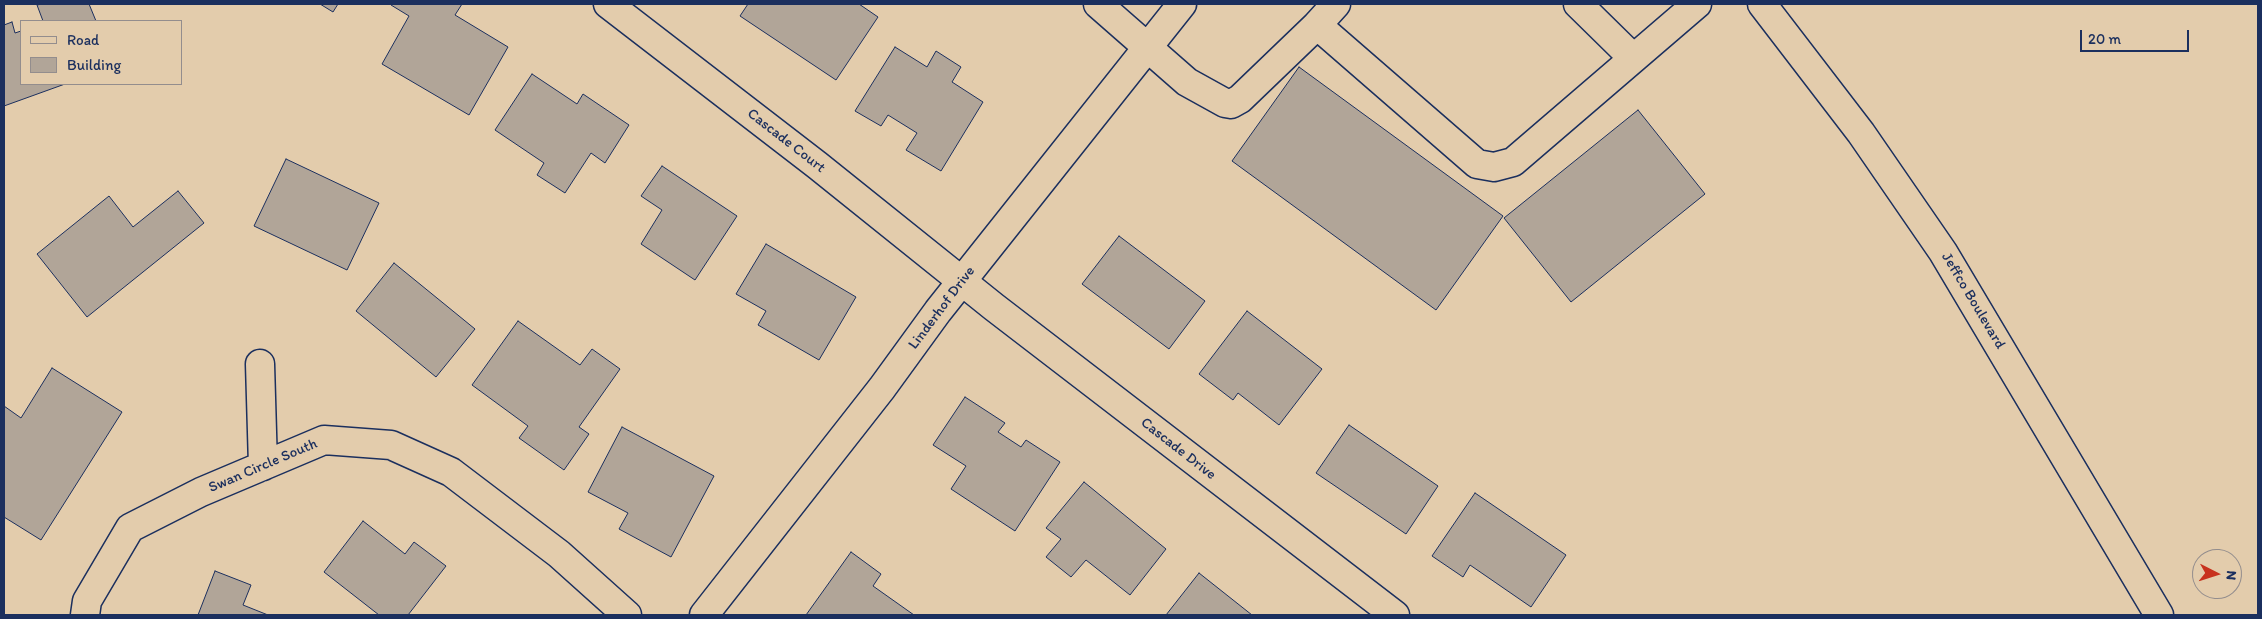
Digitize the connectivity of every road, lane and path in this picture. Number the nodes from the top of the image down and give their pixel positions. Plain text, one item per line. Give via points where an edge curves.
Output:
1 (608, 4) edge
2 (1098, 4) edge
3 (1182, 4) edge
4 (1336, 4) edge
5 (1578, 4) edge
6 (1697, 4) edge
7 (1762, 4) edge
8 (1317, 25) junction
9 (1147, 46) junction
10 (1633, 58) junction
11 (962, 281) junction
12 (260, 364) dead end
13 (263, 466) junction
14 (85, 615) edge
15 (627, 615) edge
16 (704, 615) edge
17 (1394, 615) edge
18 (2159, 615) edge

1 - 11 street, Cascade Court
2 - 9 street
3 - 9 street, Linderhof Drive
4 - 8 street
5 - 10 street
6 - 10 street
7 - 18 street, Jeffco Boulevard via 1861,133 1943,252
8 - 9 street via 1231,104 1187,82
8 - 10 street via 1477,164 1494,167 1513,162
9 - 11 street, Linderhof Drive
11 - 16 street, Linderhof Drive
11 - 17 street, Cascade Drive
12 - 13 street
13 - 14 street, Swan Circle South via 200,492 130,528 87,601
13 - 15 street, Swan Circle South via 324,440 391,445 451,472 559,554

